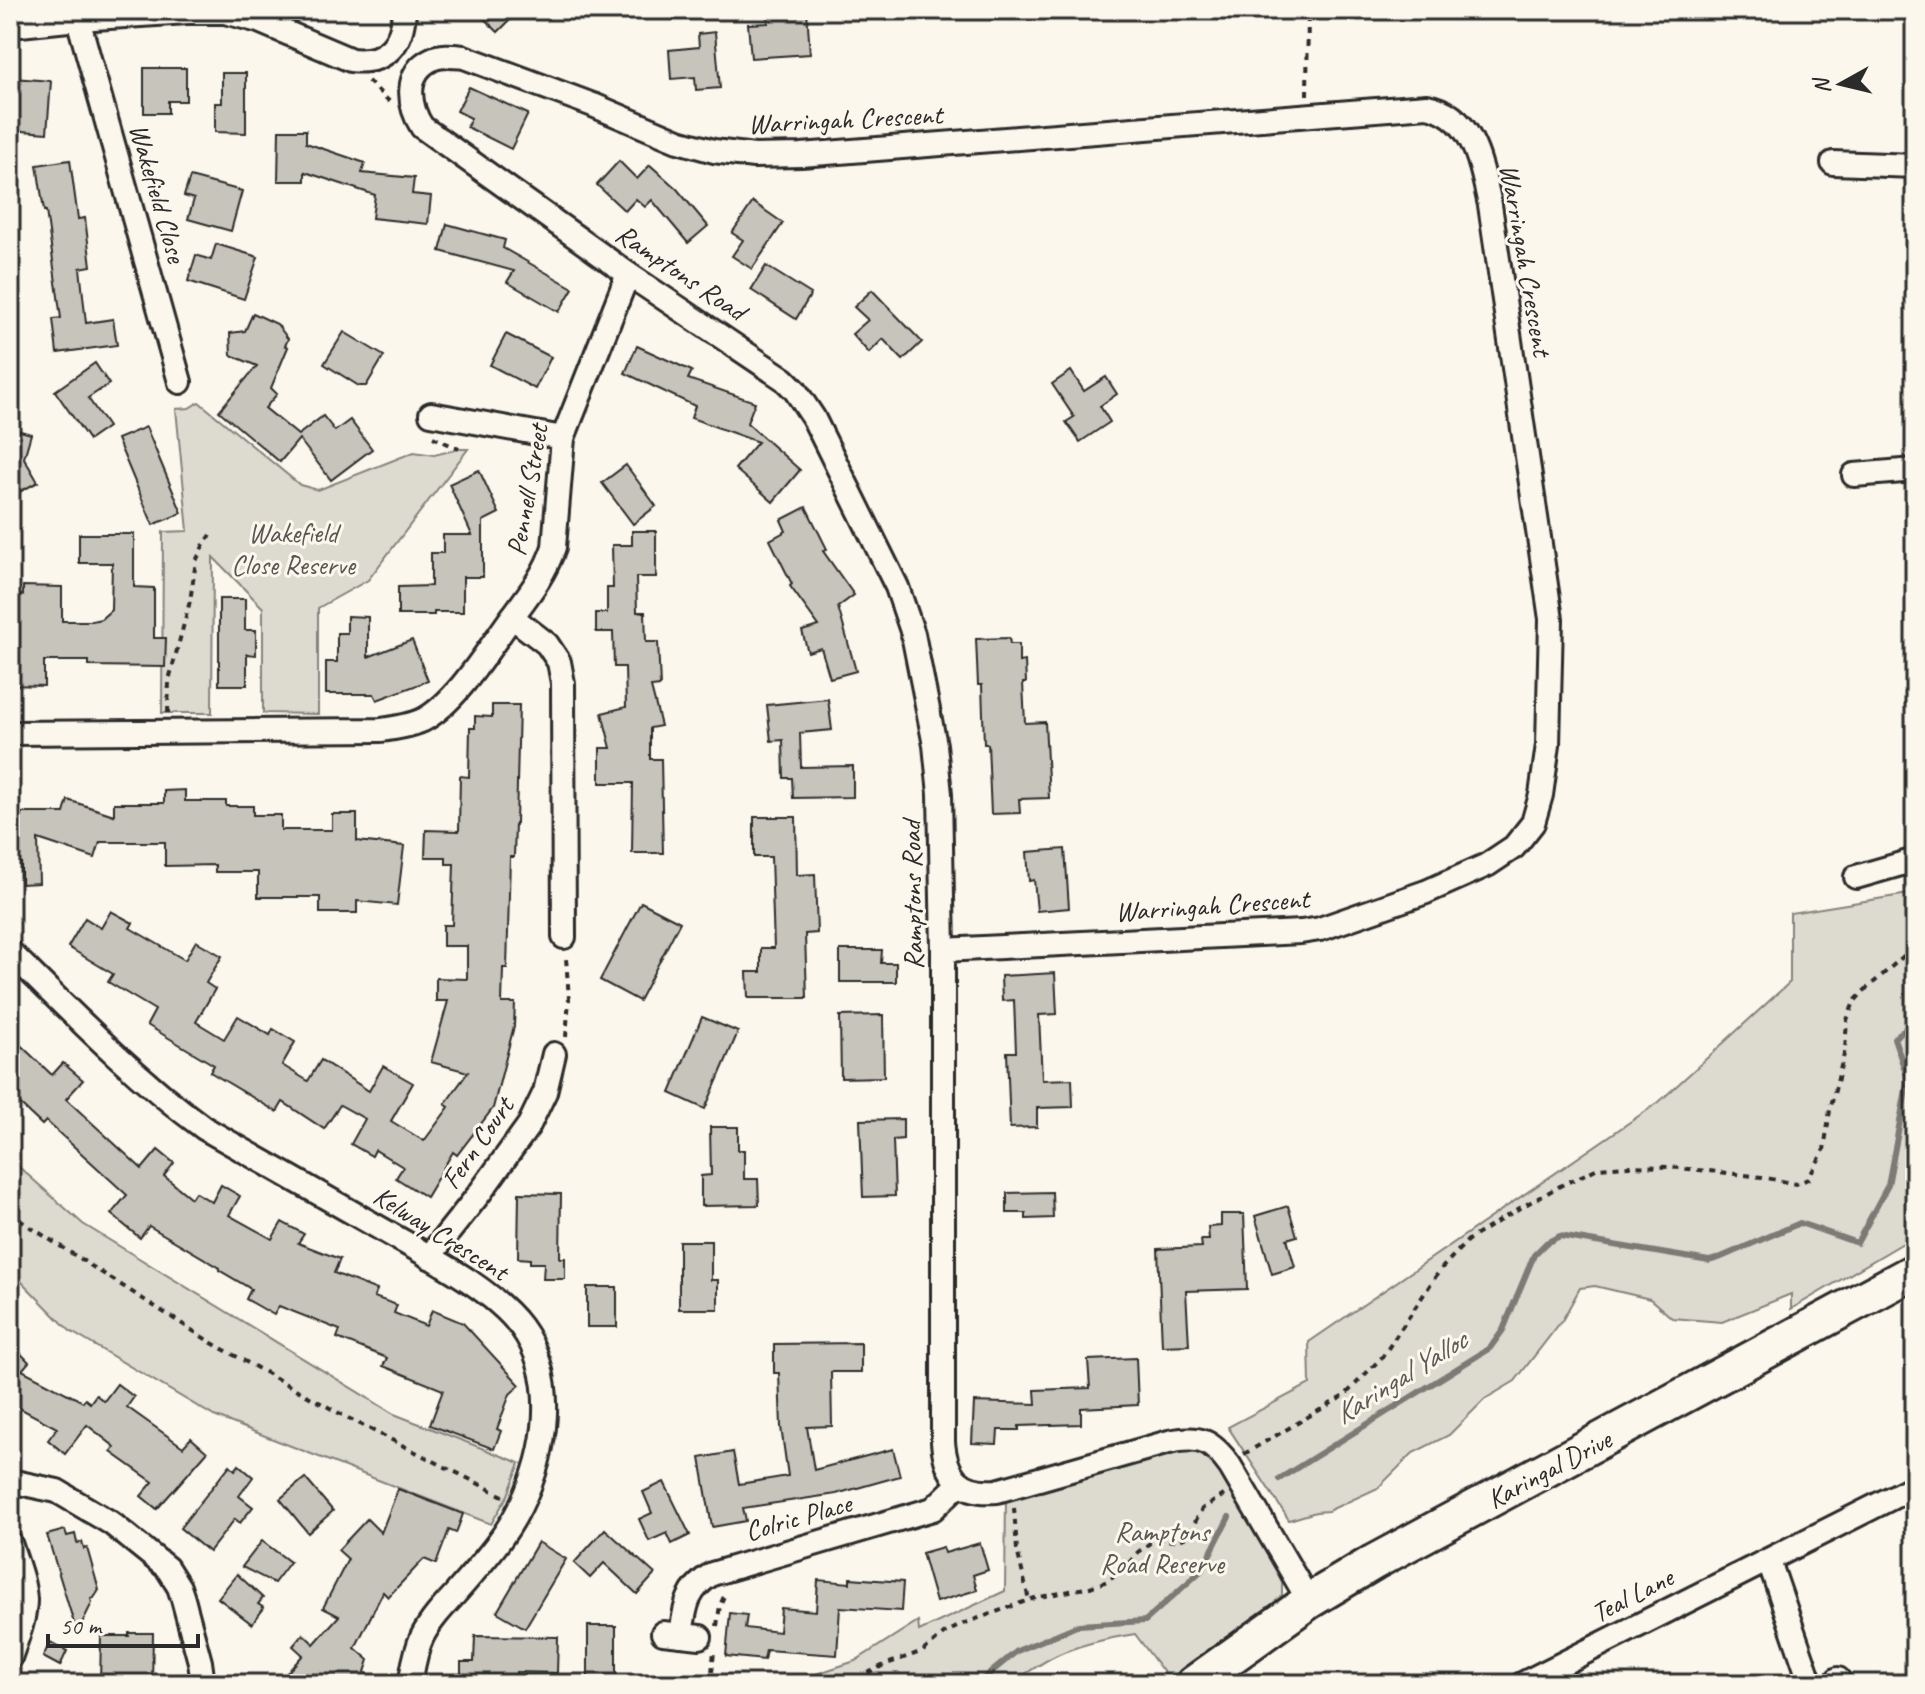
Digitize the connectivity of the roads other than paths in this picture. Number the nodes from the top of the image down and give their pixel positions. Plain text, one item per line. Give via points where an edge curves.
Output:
1 (404, 10) edge
2 (78, 19) junction
3 (10, 26) edge
4 (412, 82) joint
5 (1833, 163) dead end
6 (1915, 166) edge
7 (628, 274) junction
8 (180, 382) dead end
9 (431, 414) dead end
10 (563, 438) junction
11 (1915, 470) edge
12 (1854, 475) dead end
13 (512, 617) junction
14 (10, 733) edge
15 (1915, 860) edge
16 (1856, 877) dead end
17 (564, 937) road end
18 (943, 950) junction
19 (10, 952) edge
20 (554, 1054) road end
21 (429, 1257) junction
22 (1915, 1271) edge
23 (960, 1483) junction
24 (1915, 1486) edge
25 (12, 1487) edge
26 (10, 1543) edge
27 (1769, 1561) junction
28 (1309, 1601) junction
29 (682, 1635) dead end
30 (10, 1658) edge
31 (203, 1684) edge
32 (410, 1684) edge
33 (1193, 1684) edge
34 (1522, 1684) edge
35 (1811, 1684) edge

1 - 2 street via 404,24 390,50 365,61 225,12
2 - 3 street
2 - 8 street, Wakefield Close
4 - 7 street, Ramptons Road via 410,99 422,127
4 - 18 street, Warringah Crescent via 433,58 464,57 678,141 754,156 1419,107 1448,113 1468,134 1490,205 1551,619 1548,745 1533,823 1514,847 1487,865 1320,929
5 - 6 street
7 - 10 street, Pennell Street
7 - 18 street, Ramptons Road via 795,390 897,587 913,634 939,771
9 - 10 street
10 - 13 street, Pennell Street via 554,547 541,578
11 - 12 street
13 - 14 street via 458,690 424,719 405,726
13 - 17 street via 547,644 559,662 563,683
15 - 16 street
18 - 23 street, Ramptons Road via 943,1442 947,1466
19 - 21 street, Kelway Crescent via 171,1104
20 - 21 street, Fern Court via 545,1092 529,1125
21 - 32 street, Kelway Crescent via 491,1296 523,1329 536,1354 546,1410 539,1457 521,1506 499,1543 423,1635
22 - 28 main road, Karingal Drive
23 - 28 street via 976,1491 997,1491 1182,1439 1203,1441 1228,1463
23 - 29 street, Colric Place via 933,1509 712,1574 689,1596
24 - 27 street, Teal Lane
25 - 31 street via 57,1491 111,1523 167,1568 183,1599
26 - 30 street via 25,1602
27 - 34 street, Teal Lane
27 - 35 street
28 - 33 main road, Karingal Drive

